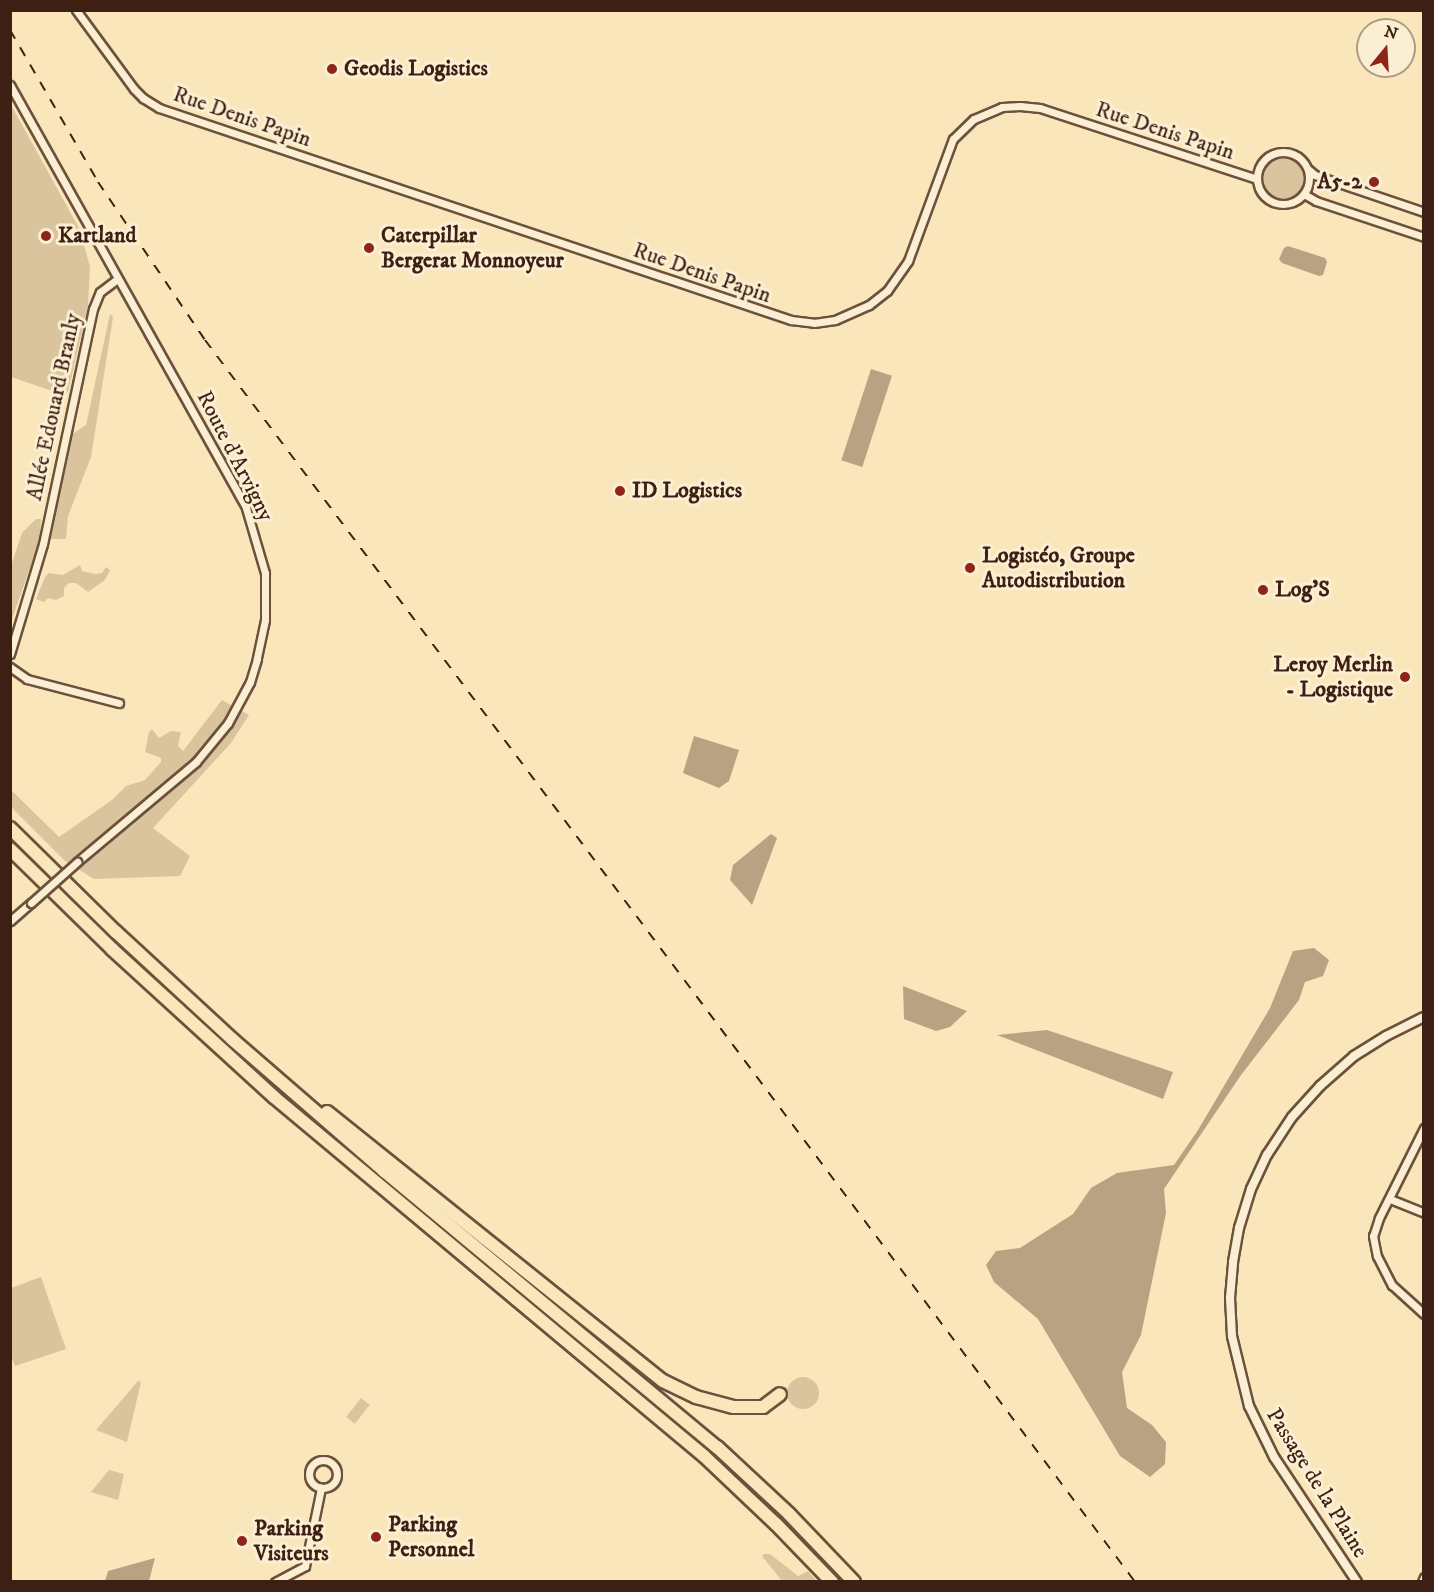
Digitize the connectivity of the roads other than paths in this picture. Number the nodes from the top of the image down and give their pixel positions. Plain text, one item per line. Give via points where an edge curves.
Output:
1 (76, 10) edge
2 (10, 85) edge
3 (1309, 170) junction
4 (1257, 179) junction
5 (1304, 194) junction
6 (1424, 212) edge
7 (1424, 237) edge
8 (117, 279) junction
9 (63, 399) dead end
10 (74, 401) junction
11 (10, 654) edge
12 (10, 667) edge
13 (119, 703) dead end
14 (10, 828) edge
15 (10, 849) edge
16 (10, 921) edge
17 (1424, 1017) edge
18 (281, 1082) junction
19 (1424, 1128) edge
20 (1390, 1199) junction
21 (1424, 1212) edge
22 (1424, 1314) edge
23 (780, 1394) dead end
24 (321, 1488) junction
25 (1424, 1577) edge
26 (275, 1581) edge
27 (832, 1581) edge
28 (854, 1581) edge
29 (1357, 1581) edge
30 (1422, 1581) edge

1 - 4 street, Rue Denis Papin via 134,89 151,104 791,320 835,320 869,305 887,291 908,261 953,139 974,119 1002,107 1040,108
2 - 8 street, Route d'Arvigny
3 - 4 street via 1293,153 1275,153 1261,163
3 - 5 street
3 - 6 street
4 - 5 street via 1259,188 1272,201 1289,203
5 - 7 street
8 - 10 street, Allée Edouard Branly via 100,292 93,309
8 - 16 street, Route d'Arvigny, bridge via 246,508 265,573 265,620 250,682 214,742 196,762
9 - 10 street
10 - 11 street, Allée Edouard Branly via 43,544
12 - 13 street via 27,679
14 - 18 highway via 125,940
15 - 27 highway via 112,949 274,1097 704,1456
17 - 29 street, Passage de la Plaine via 1354,1056 1292,1117 1254,1182 1233,1262 1232,1336 1249,1406 1274,1457
18 - 23 highway via 317,1104 663,1381 696,1397 734,1407 763,1407
18 - 28 highway via 717,1447
19 - 20 street
20 - 21 street
20 - 22 street via 1374,1231 1377,1256 1392,1285
24 - 24 street via 330,1486 337,1474 334,1465 326,1460 317,1461 309,1473 311,1481
24 - 26 street via 305,1566
25 - 30 street

